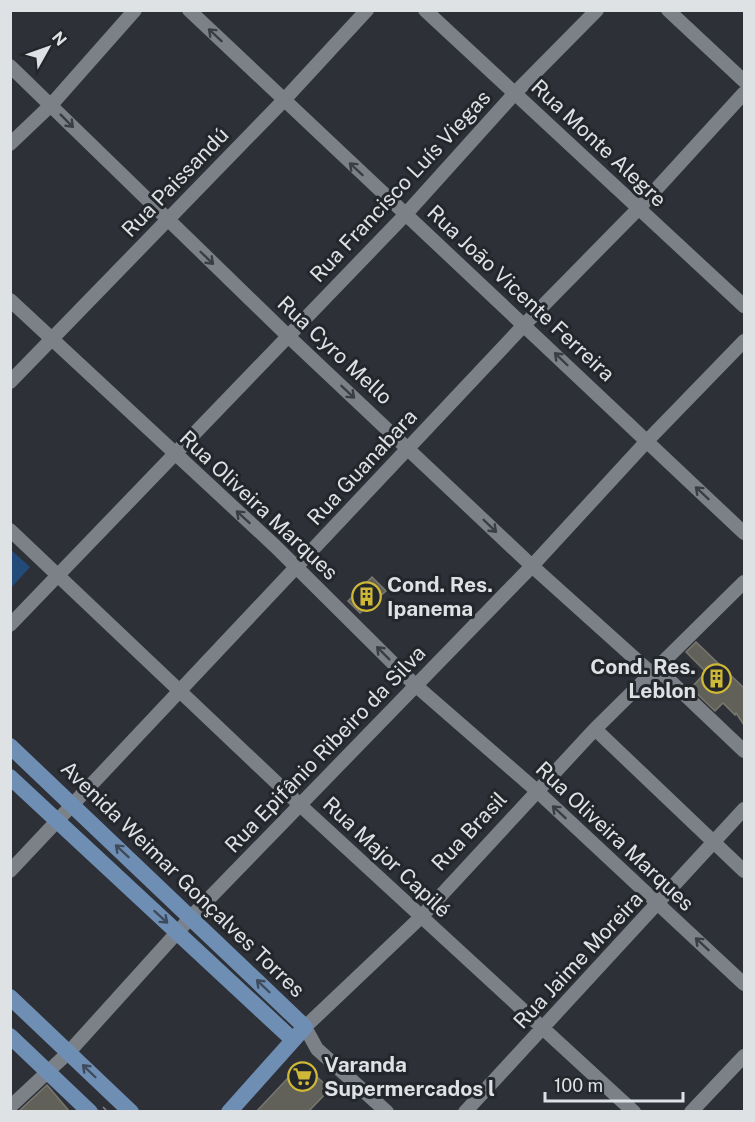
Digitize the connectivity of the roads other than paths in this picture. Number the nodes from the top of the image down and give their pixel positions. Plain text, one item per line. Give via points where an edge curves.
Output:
1 (135, 10) edge
2 (189, 10) edge
3 (367, 10) edge
4 (425, 10) edge
5 (597, 10) edge
6 (668, 10) edge
7 (10, 66) edge
8 (744, 81) edge
9 (515, 93) junction
10 (744, 93) edge
11 (284, 100) junction
12 (51, 105) junction
13 (10, 144) edge
14 (639, 208) junction
15 (405, 215) junction
16 (168, 220) junction
17 (10, 300) edge
18 (744, 306) edge
19 (525, 324) junction
20 (288, 336) junction
21 (50, 339) junction
22 (744, 341) edge
23 (10, 382) edge
24 (647, 441) junction
25 (410, 448) junction
26 (175, 455) junction
27 (10, 530) edge
28 (744, 533) edge
29 (532, 566) junction
30 (297, 567) junction
31 (58, 577) junction
32 (744, 582) edge
33 (10, 626) edge
34 (651, 674) junction
35 (414, 684) junction
36 (178, 690) junction
37 (595, 729) junction
38 (10, 747) edge
39 (744, 751) edge
40 (10, 777) edge
41 (537, 791) junction
42 (71, 804) junction
43 (300, 805) junction
44 (744, 809) edge
45 (57, 822) junction
46 (715, 843) junction
47 (10, 871) edge
48 (744, 871) edge
49 (659, 904) junction
50 (192, 916) junction
51 (421, 917) junction
52 (179, 933) junction
53 (744, 984) edge
54 (10, 997) edge
55 (305, 1027) junction
56 (543, 1027) junction
57 (10, 1036) edge
58 (293, 1040) junction
59 (317, 1049) junction
60 (69, 1052) junction
61 (744, 1056) edge
62 (47, 1071) junction
63 (10, 1107) edge
64 (90, 1112) edge
65 (131, 1112) edge
66 (230, 1112) edge
67 (387, 1112) edge
68 (465, 1112) edge
69 (634, 1112) edge
70 (691, 1112) edge

1 - 12 street
11 -> 2 street, Rua João Vicente Ferreira
3 - 11 street, Rua Paissandú
4 - 9 street, Rua Monte Alegre
5 - 9 street, Rua Francisco Luís Viegas
6 - 8 street
7 - 12 street, Rua Cyro Mello
9 - 14 street, Rua Monte Alegre
9 - 15 street, Rua Francisco Luís Viegas
10 - 14 street, Rua Guanabara
15 -> 11 street, Rua João Vicente Ferreira
11 - 16 street, Rua Paissandú
12 - 13 street
12 -> 16 street, Rua Cyro Mello
14 - 18 street, Rua Monte Alegre
14 - 19 street, Rua Guanabara
15 - 19 street, Rua João Vicente Ferreira
15 - 20 street, Rua Francisco Luís Viegas
16 -> 20 street, Rua Cyro Mello
16 - 21 street, Rua Paissandú
17 - 21 street, Rua Oliveira Marques
24 -> 19 street, Rua João Vicente Ferreira
19 - 25 street, Rua Guanabara
20 -> 25 street, Rua Cyro Mello
20 - 26 street, Rua Francisco Luís Viegas
21 - 23 street, Rua Paissandú
21 - 26 street, Rua Oliveira Marques
22 - 24 street, Rua Epifânio Ribeiro da Silva
28 -> 24 street, Rua João Vicente Ferreira
24 - 29 street, Rua Epifânio Ribeiro da Silva
25 -> 29 street, Rua Cyro Mello
25 - 30 street, Rua Guanabara
30 -> 26 street, Rua Oliveira Marques
26 - 31 street, Rua Francisco Luís Viegas
27 - 31 street, Rua Major Capilé
29 - 34 street, Rua Cyro Mello
29 - 35 street, Rua Epifânio Ribeiro da Silva
35 -> 30 street, Rua Oliveira Marques
30 - 36 street, Rua Guanabara
31 - 33 street, Rua Francisco Luís Viegas
31 - 36 street, Rua Major Capilé
32 - 34 street, Rua Brasil
34 - 37 street, Rua Brasil
34 - 39 street, Rua Cyro Mello via 664,675
35 - 41 street, Rua Oliveira Marques
35 - 43 street, Rua Epifânio Ribeiro da Silva
36 - 42 street, Rua Guanabara
36 - 43 street, Rua Major Capilé
37 - 41 street, Rua Brasil
37 - 46 street
38 - 42 main road, Avenida Weimar Gonçalves Torres
40 - 45 main road, Avenida Weimar Gonçalves Torres
49 -> 41 street, Rua Oliveira Marques
41 - 51 street, Rua Brasil
42 - 45 street, Rua Guanabara
50 -> 42 main road, Avenida Weimar Gonçalves Torres
43 - 50 street, Rua Epifânio Ribeiro da Silva
43 - 51 street, Rua Major Capilé
44 - 46 street, Rua Jaime Moreira
45 - 47 street, Rua Guanabara
45 -> 52 main road, Avenida Weimar Gonçalves Torres
46 - 48 street
46 - 49 street, Rua Jaime Moreira
53 -> 49 street, Rua Oliveira Marques
49 - 56 street, Rua Jaime Moreira
50 - 52 street, Rua Epifânio Ribeiro da Silva
55 -> 50 main road, Avenida Weimar Gonçalves Torres
51 - 55 street, Rua Brasil
51 - 56 street, Rua Major Capilé
52 - 58 main road, Avenida Weimar Gonçalves Torres
52 - 60 street, Rua Epifânio Ribeiro da Silva
54 - 60 main road
55 - 58 main road, Rua Brasil
55 - 59 street, Avenida Weimar Gonçalves Torres
56 - 68 street, Rua Jaime Moreira
56 - 69 street, Rua Major Capilé
57 - 62 main road
58 - 59 street, Avenida Weimar Gonçalves Torres
58 - 66 main road, Rua Brasil
59 - 67 street, Avenida Weimar Gonçalves Torres
60 - 62 street, Rua Epifânio Ribeiro da Silva
65 -> 60 main road
61 - 70 street
62 - 63 street, Rua Epifânio Ribeiro da Silva
62 - 64 main road

